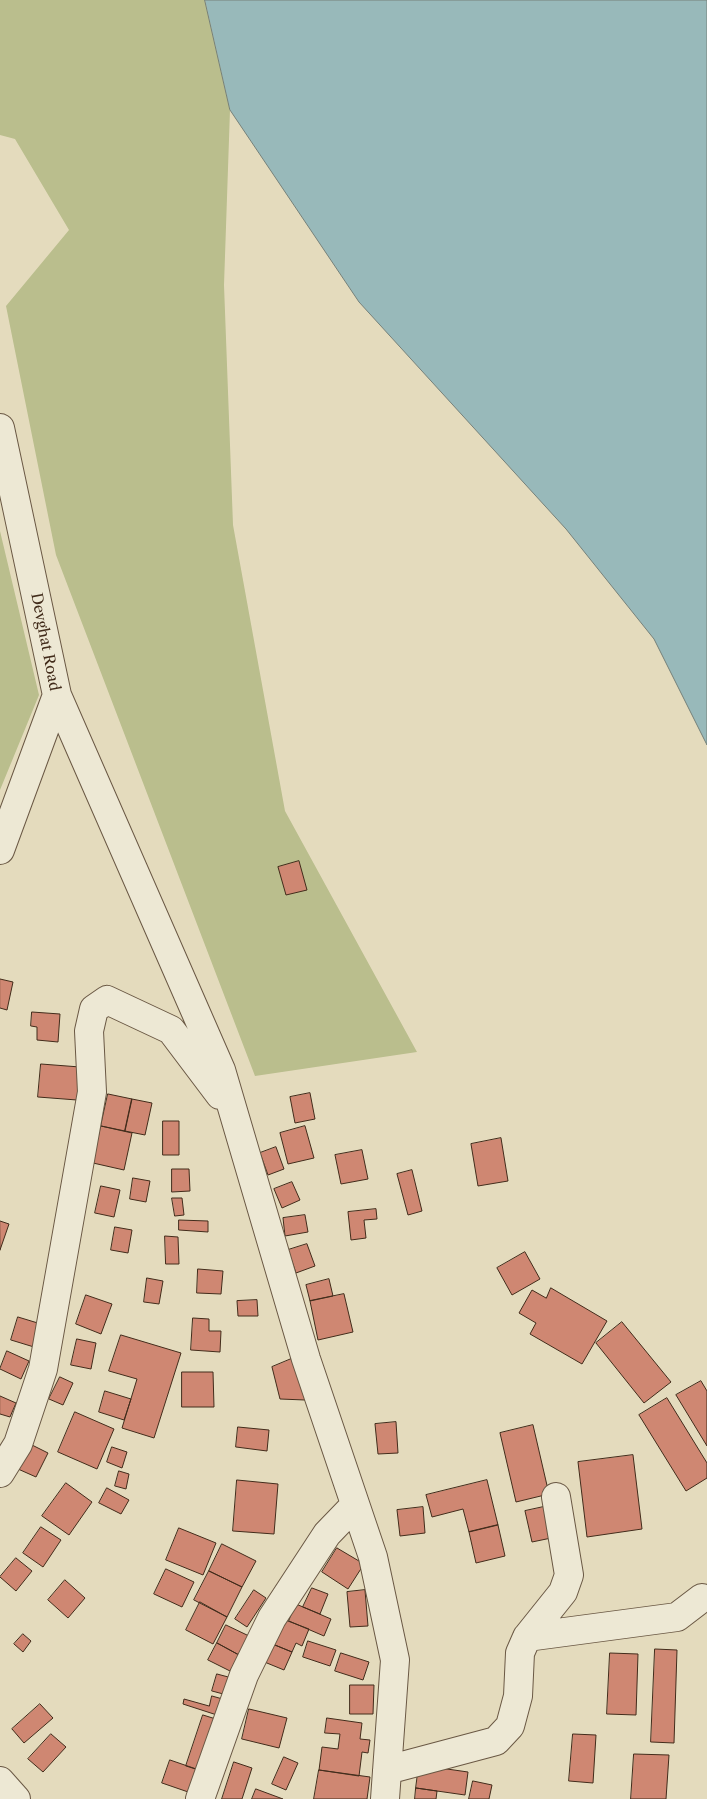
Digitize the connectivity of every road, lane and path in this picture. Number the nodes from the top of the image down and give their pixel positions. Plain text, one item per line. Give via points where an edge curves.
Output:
1 (0, 428) edge
2 (57, 695) junction
3 (0, 850) edge
4 (233, 1112) junction
5 (0, 1473) edge
6 (556, 1497) dead end
7 (355, 1505) junction
8 (702, 1598) dead end
9 (527, 1637) junction
10 (387, 1770) junction
11 (0, 1781) edge
12 (16, 1799) edge
13 (200, 1799) edge
14 (385, 1799) edge

1 - 2 street, Devghat Road
2 - 3 street, Devghat Road
2 - 4 street via 221,1070
4 - 5 street via 172,1030 107,1000 94,1009 89,1031 92,1092 43,1369 18,1444
4 - 7 street via 306,1359
6 - 9 street via 569,1575 563,1592
7 - 10 street via 373,1557 395,1660
7 - 13 street via 327,1534 272,1618 244,1675
8 - 9 street via 677,1617
9 - 10 street via 520,1653 518,1696 510,1726 496,1741
10 - 14 street
11 - 12 street

